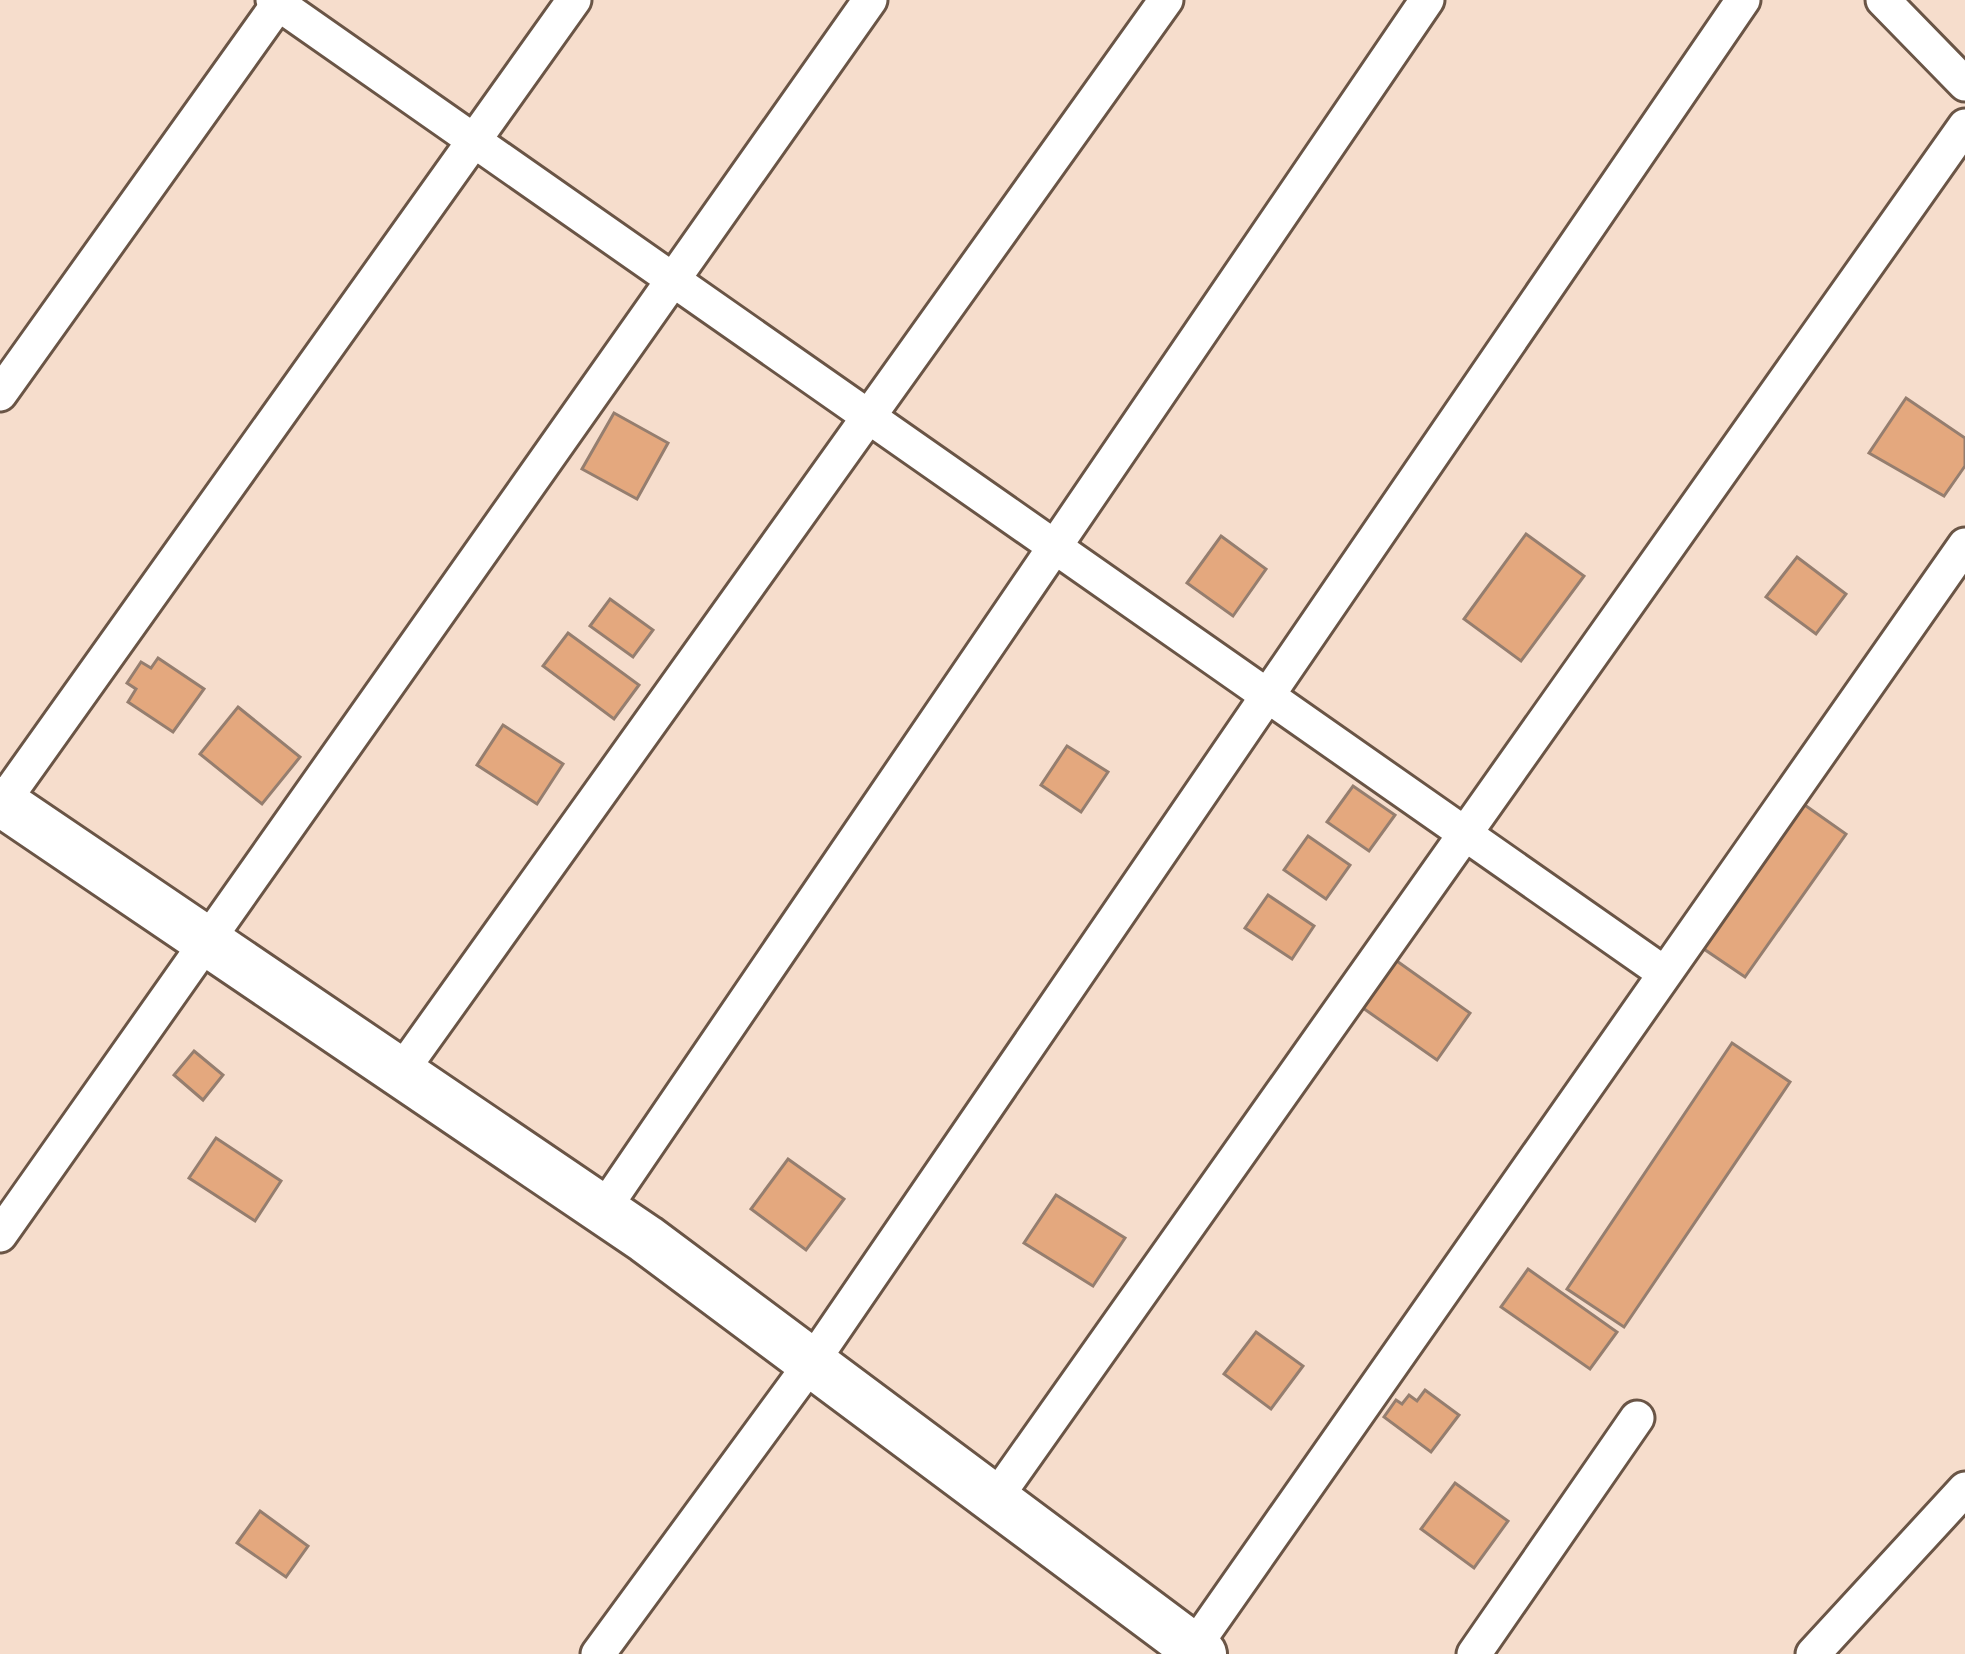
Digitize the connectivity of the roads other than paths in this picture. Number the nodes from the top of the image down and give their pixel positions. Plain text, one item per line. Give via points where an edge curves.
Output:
1 (574, 0) edge
2 (870, 0) edge
3 (1166, 0) edge
4 (1427, 0) edge
5 (1742, 0) edge
6 (1882, 0) edge
7 (278, 1) edge
8 (1965, 84) edge
9 (1965, 126) edge
10 (471, 138) junction
11 (674, 280) junction
12 (0, 394) edge
13 (868, 416) junction
14 (1965, 544) edge
15 (1055, 547) junction
16 (1268, 695) junction
17 (1, 803) edge
18 (1465, 834) junction
19 (209, 944) junction
20 (1664, 973) junction
21 (400, 1073) junction
22 (603, 1210) junction
23 (0, 1234) edge
24 (812, 1362) junction
25 (1637, 1418) dead end
26 (1965, 1489) edge
27 (995, 1498) junction
28 (1195, 1652) edge
29 (598, 1654) edge
30 (1474, 1654) edge
31 (1813, 1654) edge

1 - 10 street
2 - 11 street
3 - 13 street
4 - 15 street
5 - 16 street
6 - 8 street
7 - 10 street
7 - 12 street
9 - 18 street
10 - 11 street
10 - 17 street
11 - 13 street
11 - 19 street
13 - 15 street
13 - 21 street
14 - 20 street
15 - 16 street
15 - 22 street
16 - 18 street
16 - 24 street
17 - 19 street
18 - 20 street
18 - 27 street
19 - 21 street
19 - 23 street
20 - 28 street
21 - 22 street
22 - 24 street
24 - 27 street
24 - 29 street
25 - 30 street
26 - 31 street
27 - 28 street

